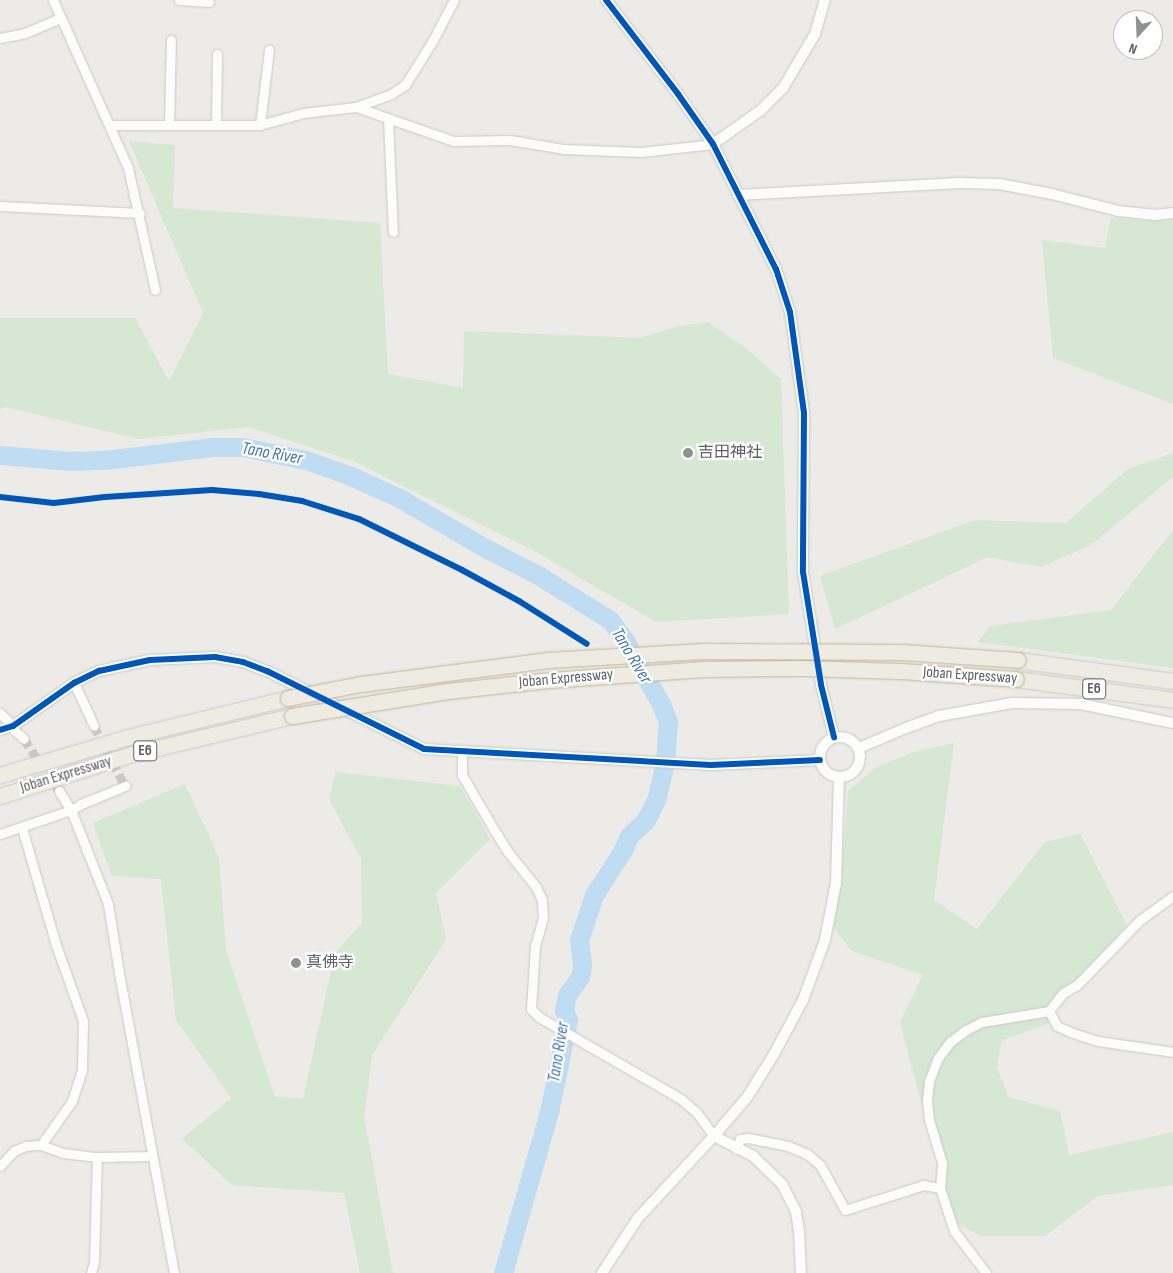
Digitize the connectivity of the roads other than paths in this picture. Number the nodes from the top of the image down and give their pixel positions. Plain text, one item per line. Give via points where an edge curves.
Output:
1 (53, 0) edge
2 (179, 0) edge
3 (454, 0) edge
4 (606, 0) edge
5 (825, 0) edge
6 (209, 2) dead end
7 (61, 18) junction
8 (0, 38) edge
9 (172, 40) dead end
10 (269, 50) dead end
11 (217, 54) dead end
12 (356, 108) junction
13 (388, 119) junction
14 (110, 125) junction
15 (169, 125) junction
16 (216, 125) junction
17 (260, 125) junction
18 (713, 144) junction
19 (738, 195) junction
20 (0, 206) edge
21 (140, 213) junction
22 (1173, 213) edge
23 (393, 232) dead end
24 (155, 290) dead end
25 (1173, 680) edge
26 (74, 683) junction
27 (1173, 700) edge
28 (0, 713) edge
29 (1173, 723) edge
30 (12, 726) junction
31 (94, 726) tunnel mouth
32 (0, 730) edge
33 (834, 737) junction
34 (24, 739) tunnel mouth
35 (859, 748) junction
36 (462, 750) junction
37 (820, 760) junction
38 (0, 775) edge
39 (839, 777) junction
40 (125, 786) dead end
41 (59, 791) tunnel mouth
42 (0, 796) edge
43 (71, 810) junction
44 (22, 828) junction
45 (0, 834) edge
46 (1173, 896) edge
47 (1049, 1011) junction
48 (1173, 1052) edge
49 (714, 1136) junction
50 (41, 1144) junction
51 (736, 1148) junction
52 (152, 1156) junction
53 (97, 1157) junction
54 (0, 1166) edge
55 (940, 1188) junction
56 (91, 1273) edge
57 (174, 1273) edge
58 (602, 1273) edge
59 (801, 1273) edge
60 (986, 1273) edge

1 - 7 street
2 - 6 street
3 - 12 street via 405,85
4 - 18 street
5 - 18 street via 815,34 783,88 761,110
7 - 8 street via 39,28
7 - 14 street
9 - 15 street
10 - 17 street
11 - 16 street
12 - 13 street
12 - 17 street via 303,113
13 - 18 street via 453,141 510,140 564,148 641,152
13 - 23 street
14 - 15 street
14 - 21 street via 128,168
15 - 16 street
16 - 17 street
18 - 19 street
19 - 22 street via 959,182 999,184 1118,211 1154,215
19 - 33 street via 776,269 790,312 804,413 803,572 821,685
20 - 21 street
21 - 24 street
25 - 38 highway, Joban Expressway / E6, bridge via 1018,660 892,652 694,652 548,660 361,684 288,698 128,737
26 - 30 street
26 - 31 street
26 - 36 street via 118,666 150,660 215,657 243,662 266,671 424,749
27 - 42 highway, Joban Expressway / E6, bridge via 1016,679 882,670 704,669 550,680 467,689 292,716 132,754
28 - 30 street
29 - 35 street via 1080,704 1012,703 939,716
30 - 32 street
30 - 34 street
33 - 35 street via 846,737
33 - 37 street via 824,744
35 - 39 street via 860,760 855,770
36 - 37 street via 698,764 783,764
36 - 49 street via 462,775 508,852 536,887 542,900 543,918 535,946 531,1009 539,1018 681,1099 697,1113
37 - 39 street via 829,774
39 - 49 street via 836,883 824,940 802,1000 774,1054 748,1096
40 - 43 street
41 - 43 street
43 - 44 street
43 - 52 street via 108,904
44 - 45 street
44 - 50 street via 56,944 83,1021 82,1070 72,1101
46 - 47 street via 1140,920 1078,985 1063,993
47 - 48 street via 1057,1026 1073,1033 1098,1041
47 - 55 street via 982,1022 950,1042 938,1058 929,1081 927,1100 929,1120 942,1163
49 - 51 street
49 - 58 street via 638,1218
50 - 53 street via 63,1153
50 - 54 street via 14,1151
51 - 55 street via 740,1139 748,1138 788,1146 807,1154 820,1165 845,1210 924,1184
51 - 59 street via 764,1164 791,1197 799,1231
52 - 53 street
52 - 57 street
53 - 56 street
55 - 60 street via 954,1231

